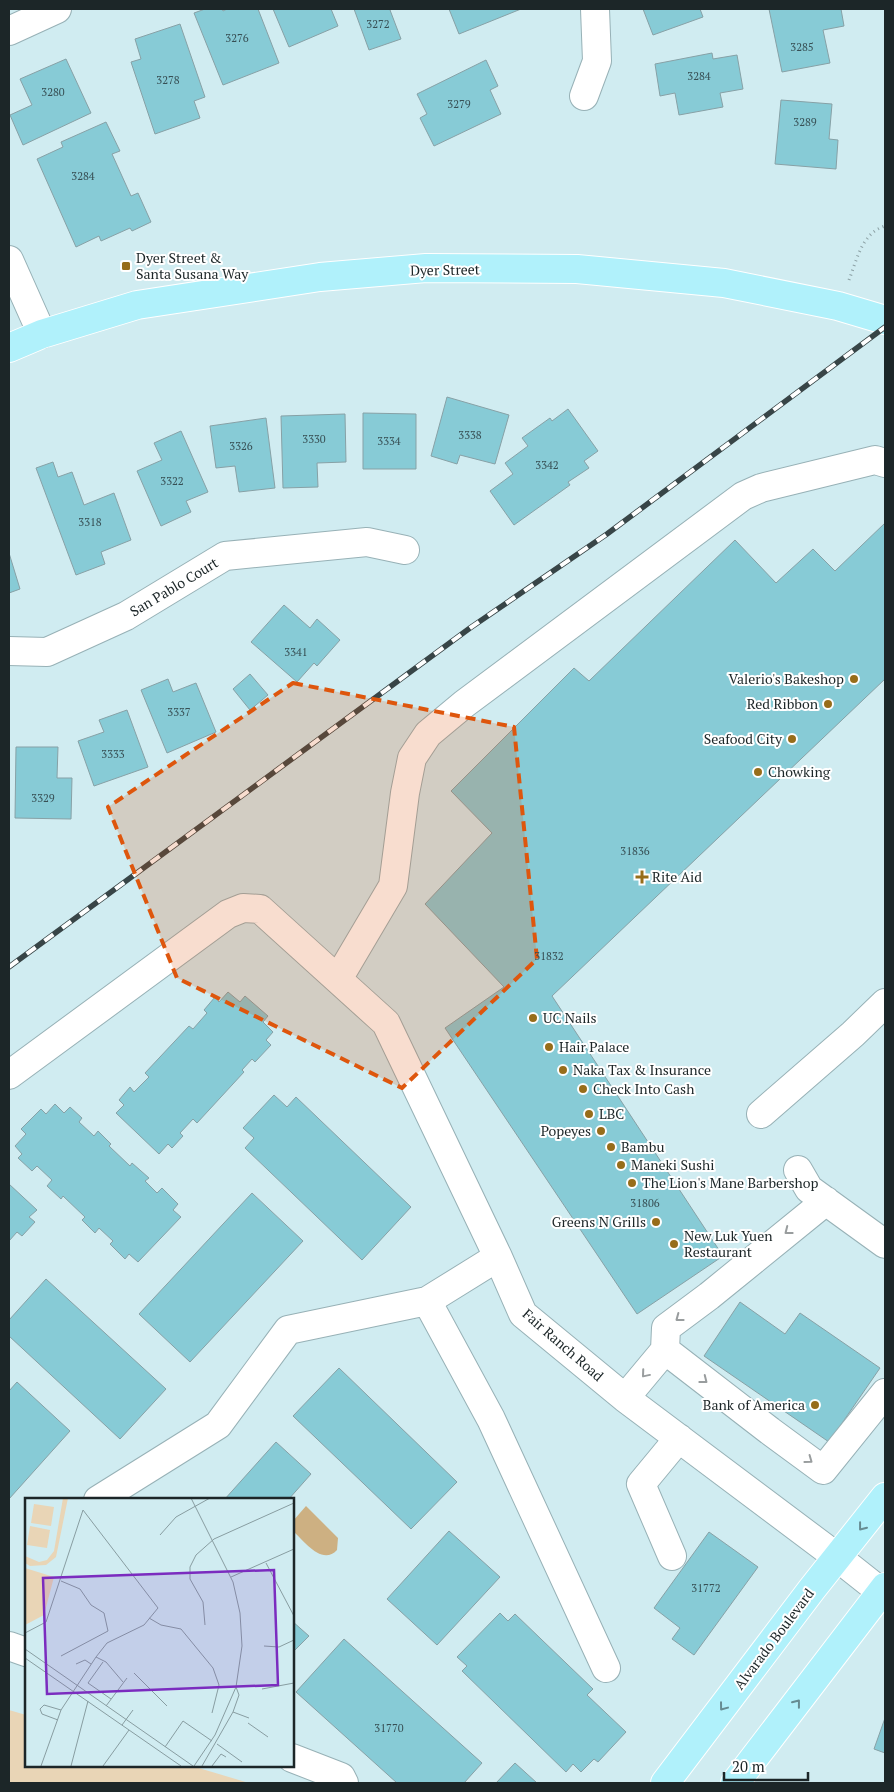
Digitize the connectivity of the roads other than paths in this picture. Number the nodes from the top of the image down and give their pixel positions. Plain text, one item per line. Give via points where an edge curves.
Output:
1 (57, 9) edge
2 (595, 9) edge
3 (9, 32) edge
4 (584, 96) dead end
5 (9, 260) edge
6 (885, 320) edge
7 (42, 334) junction
8 (9, 348) edge
9 (885, 463) edge
10 (405, 550) dead end
11 (9, 651) edge
12 (338, 979) junction
13 (885, 1003) edge
14 (9, 1075) edge
15 (762, 1114) dead end
16 (798, 1170) dead end
17 (826, 1201) junction
18 (885, 1244) edge
19 (498, 1256) junction
20 (427, 1302) junction
21 (666, 1350) junction
22 (885, 1393) edge
23 (626, 1398) junction
24 (679, 1438) junction
25 (885, 1496) edge
26 (101, 1498) edge
27 (672, 1556) dead end
28 (838, 1557) junction
29 (884, 1592) edge
30 (9, 1646) edge
31 (25, 1652) edge
32 (606, 1668) dead end
33 (294, 1759) edge
34 (344, 1783) edge
35 (665, 1783) edge
36 (736, 1783) edge

1 - 3 street
2 - 4 street via 597,61
5 - 7 street
6 - 7 main road, Dyer Street via 838,306 724,282 577,269 426,268 320,276 137,306
7 - 8 main road, Dyer Street
9 - 12 street via 875,460 761,488 743,496 428,734 412,758 393,886
10 - 11 street, San Pablo Court via 367,542 225,556 126,616 47,652
12 - 14 street, Fair Ranch Road via 260,909 244,908 228,914
12 - 19 street, Fair Ranch Road via 386,1022
13 - 15 street
16 - 17 street via 809,1189
17 - 18 street
17 -> 21 street via 666,1328
19 - 20 street
19 - 23 street, Fair Ranch Road via 523,1314
20 - 26 street via 288,1330 218,1425
20 - 32 street via 491,1419
21 -> 22 street via 824,1470
21 -> 23 street
23 - 24 street, Fair Ranch Road
24 - 27 street via 641,1484
24 - 28 street, Fair Ranch Road
25 -> 28 main road, Alvarado Boulevard
28 - 29 street, Fair Ranch Road
28 -> 35 main road, Alvarado Boulevard
36 -> 29 main road
30 - 31 street
33 - 34 street via 342,1778

